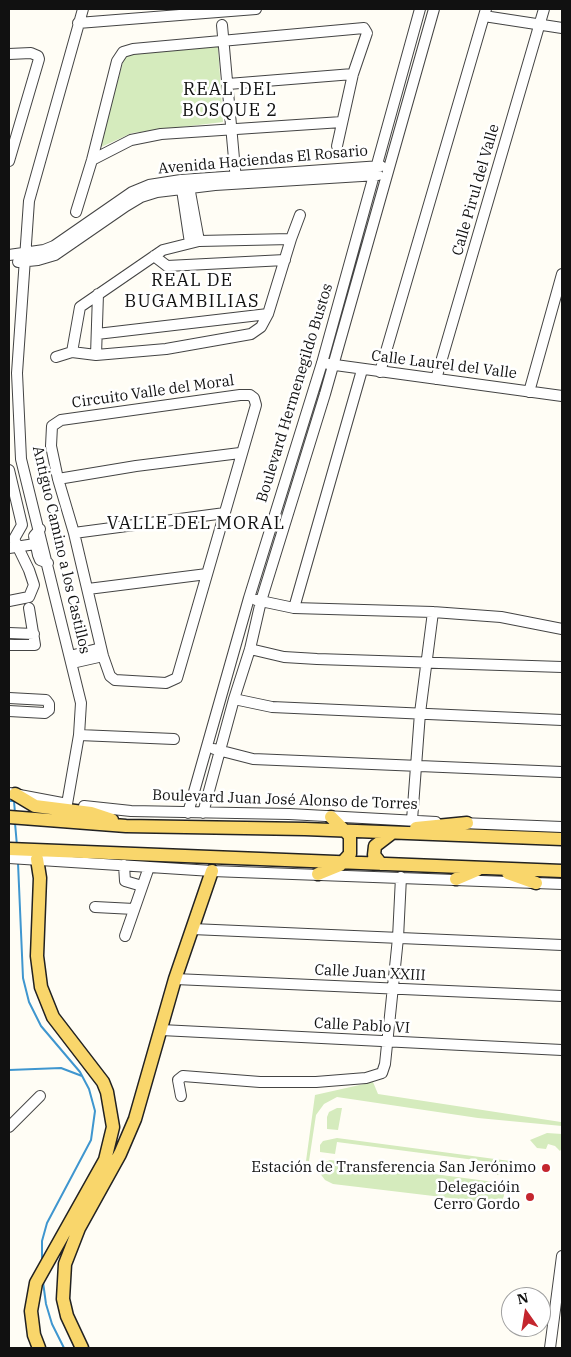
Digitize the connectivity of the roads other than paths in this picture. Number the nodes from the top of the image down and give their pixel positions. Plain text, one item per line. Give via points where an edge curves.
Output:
1 (256, 9) edge
2 (420, 9) edge
3 (434, 9) edge
4 (544, 9) edge
5 (80, 10) edge
6 (485, 13) edge
7 (78, 23) junction
8 (222, 25) dead end
9 (539, 25) junction
10 (562, 28) edge
11 (224, 41) junction
12 (9, 54) edge
13 (353, 74) junction
14 (228, 84) junction
15 (342, 122) junction
16 (230, 129) junction
17 (337, 146) dead end
18 (92, 160) junction
19 (9, 161) edge
20 (375, 170) junction
21 (388, 170) junction
22 (328, 173) junction
23 (353, 176) junction
24 (235, 179) junction
25 (184, 183) junction
26 (370, 193) junction
27 (76, 212) dead end
28 (300, 215) dead end
29 (291, 239) junction
30 (195, 242) junction
31 (9, 255) edge
32 (154, 256) junction
33 (24, 258) junction
34 (285, 260) junction
35 (9, 262) edge
36 (562, 274) edge
37 (98, 294) junction
38 (268, 314) junction
39 (97, 334) junction
40 (72, 352) junction
41 (96, 355) junction
42 (56, 357) dead end
43 (322, 363) junction
44 (333, 366) junction
45 (362, 370) junction
46 (380, 372) junction
47 (436, 379) junction
48 (529, 392) junction
49 (562, 396) edge
50 (240, 454) junction
51 (9, 470) edge
52 (58, 478) junction
53 (11, 492) edge
54 (225, 513) junction
55 (40, 528) junction
56 (74, 533) junction
57 (35, 544) junction
58 (13, 548) edge
59 (48, 563) junction
60 (207, 574) junction
61 (88, 589) junction
62 (249, 598) junction
63 (9, 601) edge
64 (261, 601) junction
65 (28, 608) dead end
66 (294, 608) junction
67 (433, 612) junction
68 (562, 628) edge
69 (9, 633) edge
70 (34, 634) junction
71 (9, 645) edge
72 (250, 649) junction
73 (102, 652) junction
74 (71, 660) junction
75 (427, 663) junction
76 (562, 667) edge
77 (9, 698) edge
78 (234, 699) junction
79 (9, 711) edge
80 (420, 712) junction
81 (562, 720) edge
82 (79, 735) junction
83 (174, 739) dead end
84 (206, 746) junction
85 (219, 751) junction
86 (416, 765) junction
87 (562, 772) edge
88 (12, 794) edge
89 (67, 804) junction
90 (188, 813) junction
91 (203, 813) junction
92 (9, 817) edge
93 (331, 817) junction
94 (412, 820) junction
95 (467, 823) junction
96 (126, 826) junction
97 (562, 827) edge
98 (346, 832) junction
99 (390, 834) junction
100 (562, 839) edge
101 (9, 849) edge
102 (37, 856) junction
103 (9, 858) edge
104 (344, 862) junction
105 (381, 864) junction
106 (124, 865) junction
107 (149, 867) junction
108 (482, 868) junction
109 (497, 869) junction
110 (212, 871) junction
111 (562, 871) edge
112 (318, 874) junction
113 (401, 877) junction
114 (456, 879) junction
115 (536, 882) junction
116 (562, 884) edge
117 (142, 886) junction
118 (95, 907) dead end
119 (134, 909) junction
120 (192, 929) junction
121 (125, 936) dead end
122 (398, 938) junction
123 (562, 945) edge
124 (176, 979) junction
125 (392, 990) junction
126 (562, 996) edge
127 (161, 1030) junction
128 (386, 1042) junction
129 (562, 1050) edge
130 (40, 1096) dead end
131 (181, 1096) dead end
132 (9, 1127) edge
133 (562, 1256) edge
134 (39, 1348) edge
135 (82, 1348) edge
136 (550, 1348) edge

1 - 7 street
2 - 20 street, Boulevard Hermenegildo Bustos
3 - 21 street, Boulevard Hermenegildo Bustos
4 - 9 street, Calle Pirul del Valle
5 - 7 street, Antiguo Camino a los Castillos
6 - 9 street
6 - 46 street
7 - 33 street, Antiguo Camino a los Castillos via 31,192
8 - 11 street
9 - 10 street
9 - 47 street, Calle Pirul del Valle
11 - 13 street via 364,28 367,33
11 - 14 street
11 - 18 street via 133,48 123,52 117,60
12 - 19 street via 31,53 39,59
13 - 14 street
13 - 15 street
14 - 16 street
15 - 16 street
15 - 17 street
16 - 18 street via 142,137 116,146
16 - 24 street
18 - 27 street
20 - 21 street, Avenida Haciendas El Rosario
20 - 22 street, Avenida Haciendas El Rosario
20 - 23 street, Avenida Haciendas El Rosario
20 - 26 street, Boulevard Hermenegildo Bustos
21 - 44 street, Boulevard Hermenegildo Bustos
22 - 23 street, Avenida Haciendas El Rosario
22 - 24 street, Avenida Haciendas El Rosario
23 - 26 street via 364,182
24 - 25 street, Avenida Haciendas El Rosario
25 - 30 street
25 - 33 street, Avenida Haciendas El Rosario via 149,185 132,192 46,258
26 - 43 street, Boulevard Hermenegildo Bustos
28 - 29 street
29 - 30 street
29 - 34 street
30 - 32 street via 169,248
31 - 33 street, Avenida Haciendas El Rosario
32 - 34 street via 167,266
32 - 37 street
33 - 35 street, Avenida Haciendas El Rosario
33 - 55 street, Antiguo Camino a los Castillos via 17,373 20,449
34 - 38 street
36 - 48 street
37 - 39 street
37 - 40 street via 78,310
38 - 39 street
38 - 41 street via 257,331 244,336 166,349
39 - 41 street
40 - 41 street
40 - 42 street
43 - 44 street, Calle Laurel del Valle
43 - 62 street, Boulevard Hermenegildo Bustos
44 - 45 street, Calle Laurel del Valle
44 - 64 street, Boulevard Hermenegildo Bustos
45 - 46 street, Calle Laurel del Valle
45 - 66 street
46 - 47 street, Calle Laurel del Valle
47 - 48 street, Calle Laurel del Valle
48 - 49 street, Calle Laurel del Valle
50 - 52 street
50 - 52 street, Circuito Valle del Moral via 256,405 254,398 246,394 58,421 52,426 51,438
50 - 54 street, Circuito Valle del Moral
51 - 53 street
52 - 56 street, Circuito Valle del Moral
53 - 58 street via 22,525 14,537
54 - 56 street
54 - 60 street, Circuito Valle del Moral
55 - 57 street via 34,536
55 - 59 street, Antiguo Camino a los Castillos
56 - 61 street, Circuito Valle del Moral
57 - 58 street
57 - 59 street via 40,560
58 - 63 street via 30,570 34,585 29,597
59 - 74 street, Antiguo Camino a los Castillos
60 - 61 street
60 - 73 street, Circuito Valle del Moral via 176,680 166,683 118,681 110,676
61 - 73 street, Circuito Valle del Moral
62 - 64 street
62 - 84 street, Boulevard Hermenegildo Bustos
64 - 66 street
64 - 72 street, Boulevard Hermenegildo Bustos
65 - 70 street
66 - 67 street
67 - 68 street via 515,619
67 - 75 street
69 - 70 street
70 - 71 street via 35,645
72 - 75 street via 284,657
72 - 78 street, Boulevard Hermenegildo Bustos
73 - 74 street
74 - 82 street, Antiguo Camino a los Castillos via 81,703
75 - 76 street
75 - 80 street
77 - 79 street via 46,700 49,710 45,713
78 - 80 street via 272,707
78 - 85 street, Boulevard Hermenegildo Bustos
80 - 81 street
80 - 86 street
82 - 83 street
82 - 89 street, Antiguo Camino a los Castillos
84 - 85 street
84 - 90 street, Boulevard Hermenegildo Bustos
85 - 86 street via 253,759
85 - 91 street, Boulevard Hermenegildo Bustos
86 - 87 street
86 - 94 street
88 - 89 street, Boulevard Juan José Alonso de Torres
88 - 96 main road via 35,806 91,813
89 - 90 street, Boulevard Juan José Alonso de Torres
90 - 91 street, Boulevard Juan José Alonso de Torres
91 - 93 street, Boulevard Juan José Alonso de Torres
92 - 96 main road, Boulevard Juan José Alonso de Torres
93 - 94 street, Boulevard Juan José Alonso de Torres
93 - 98 main road
94 - 95 street, Boulevard Juan José Alonso de Torres
95 - 97 street, Boulevard Juan José Alonso de Torres
95 - 99 main road
96 - 98 main road, Boulevard Juan José Alonso de Torres
98 - 99 main road, Boulevard Juan José Alonso de Torres
98 - 104 main road via 352,843
99 - 100 main road, Boulevard Juan José Alonso de Torres
99 - 105 main road via 378,842 374,850 375,858
101 - 102 main road
102 - 103 street
102 - 104 main road
102 - 106 street
102 - 134 main road via 40,878 37,956 41,987 53,1017 103,1082 113,1127 109,1150 44,1266 33,1295 32,1320
104 - 105 main road
104 - 112 main road
105 - 108 main road
106 - 107 street
106 - 117 street via 125,881
107 - 110 street
107 - 117 street
108 - 109 main road
108 - 114 main road
109 - 111 main road
109 - 115 main road
110 - 112 street
110 - 120 main road
112 - 113 street
113 - 114 street
113 - 122 street
114 - 115 street
115 - 116 street
117 - 119 street
118 - 119 street
119 - 121 street
120 - 122 street
120 - 124 main road
122 - 123 street
122 - 125 street
124 - 125 street, Calle Juan XXIII
124 - 127 main road
125 - 126 street, Calle Juan XXIII
125 - 128 street
127 - 128 street, Calle Pablo VI
127 - 135 main road via 135,1120 79,1228 65,1264 63,1299
128 - 129 street, Calle Pablo VI
128 - 131 street via 382,1073 374,1076 316,1082 260,1082 183,1076 178,1080
130 - 132 street
133 - 136 street

